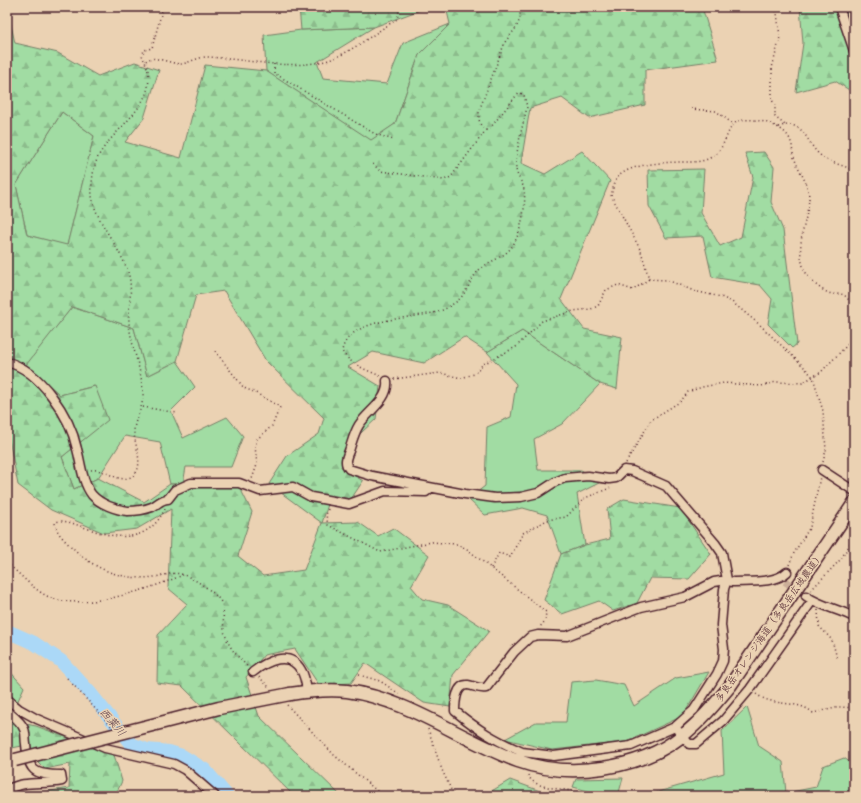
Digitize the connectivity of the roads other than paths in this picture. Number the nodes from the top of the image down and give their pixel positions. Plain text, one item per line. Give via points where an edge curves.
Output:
1 (839, 7) edge
2 (854, 51) edge
3 (7, 362) edge
4 (387, 381) road end
5 (822, 470) road end
6 (431, 488) junction
7 (854, 491) edge
8 (854, 503) edge
9 (785, 576) tunnel mouth
10 (727, 580) junction
11 (854, 617) edge
12 (254, 672) road end
13 (307, 691) junction
14 (7, 700) edge
15 (7, 711) edge
16 (678, 732) junction
17 (522, 759) junction
18 (11, 761) edge
19 (7, 790) edge
20 (215, 796) edge

1 - 2 street
3 - 6 street via 28,371 45,387 67,423 92,495 108,506 126,511 139,510 168,499 175,490 191,483 239,483 260,491 293,487 311,497 349,504 385,491 426,492
4 - 6 street via 380,401 360,424 354,436 346,466 353,471 372,476
5 - 7 street
6 - 10 street via 495,498 521,497 538,493 565,478 588,476 609,479 616,478 624,470 632,471 666,486 722,553
8 - 16 street, 多良岳オレンジ海道（多良岳広域農道） via 730,686 709,712
9 - 10 street via 732,582
10 - 16 street via 720,625 723,661
10 - 17 street via 714,582 684,596 641,607 566,636 538,635 530,638 514,652 486,688 479,689 468,685 459,690 455,711
11 - 16 street via 813,600 750,689 723,721 696,744 689,744
12 - 13 street via 263,664 279,658 290,661 300,668
13 - 17 street, 多良岳オレンジ海道（多良岳広域農道） via 347,691 390,702
13 - 18 street, 多良岳オレンジ海道（多良岳広域農道）, bridge via 219,708
14 - 20 street via 37,719 105,748 174,764 185,770
15 - 19 street via 19,720 25,730 27,762 32,769 47,775 61,775 62,781 49,784 16,784
16 - 17 street via 631,746
16 - 17 street, 多良岳オレンジ海道（多良岳広域農道） via 654,753 602,768 573,771 546,769

